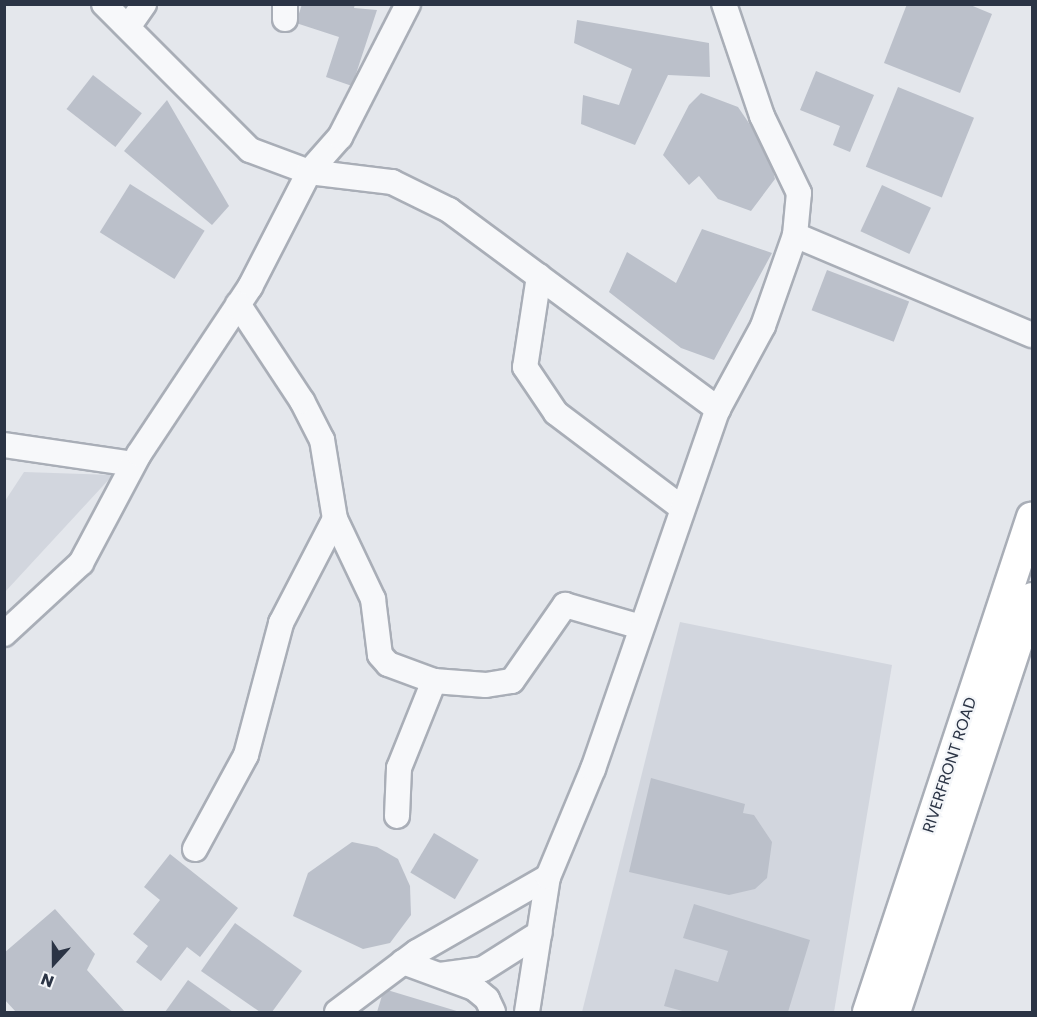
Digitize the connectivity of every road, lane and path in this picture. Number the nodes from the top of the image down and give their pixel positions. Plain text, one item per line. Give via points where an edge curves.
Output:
1 (104, 4) edge
2 (144, 4) edge
3 (408, 4) edge
4 (724, 4) edge
5 (128, 27) junction
6 (309, 172) junction
7 (795, 235) junction
8 (539, 276) junction
9 (238, 304) junction
10 (1032, 334) edge
11 (718, 409) junction
12 (4, 445) edge
13 (133, 464) junction
14 (682, 508) junction
15 (1032, 517) edge
16 (335, 519) junction
17 (1032, 598) edge
18 (641, 627) junction
19 (4, 634) edge
20 (434, 681) junction
21 (397, 816) dead end
22 (195, 849) dead end
23 (548, 877) junction
24 (540, 933) junction
25 (403, 962) junction
26 (440, 975) junction
27 (337, 1012) edge
28 (493, 1012) edge
29 (527, 1012) edge
30 (868, 1012) edge
31 (895, 1012) edge

1 - 5 street
2 - 5 street
3 - 6 street via 340,137
4 - 7 street via 762,116 799,193
5 - 6 street via 250,150
6 - 8 street via 392,182 449,210
6 - 9 street
7 - 10 street
7 - 11 street via 764,326
8 - 11 street
8 - 14 street via 525,367 556,413
9 - 13 street
9 - 16 street via 302,401 322,440
11 - 14 street
12 - 13 street
13 - 19 street via 81,562
14 - 18 street
15 - 30 main road, RIVERFRONT ROAD
16 - 20 street via 373,599 380,655 388,664
16 - 22 street via 281,623 246,755
17 - 31 main road, RIVERFRONT ROAD
18 - 20 street via 565,606 512,681 486,686
18 - 23 street via 593,769
20 - 21 street via 399,768
23 - 24 street
23 - 25 street
24 - 26 street via 483,969
24 - 29 street
25 - 26 street
25 - 27 street
26 - 28 street via 482,993

